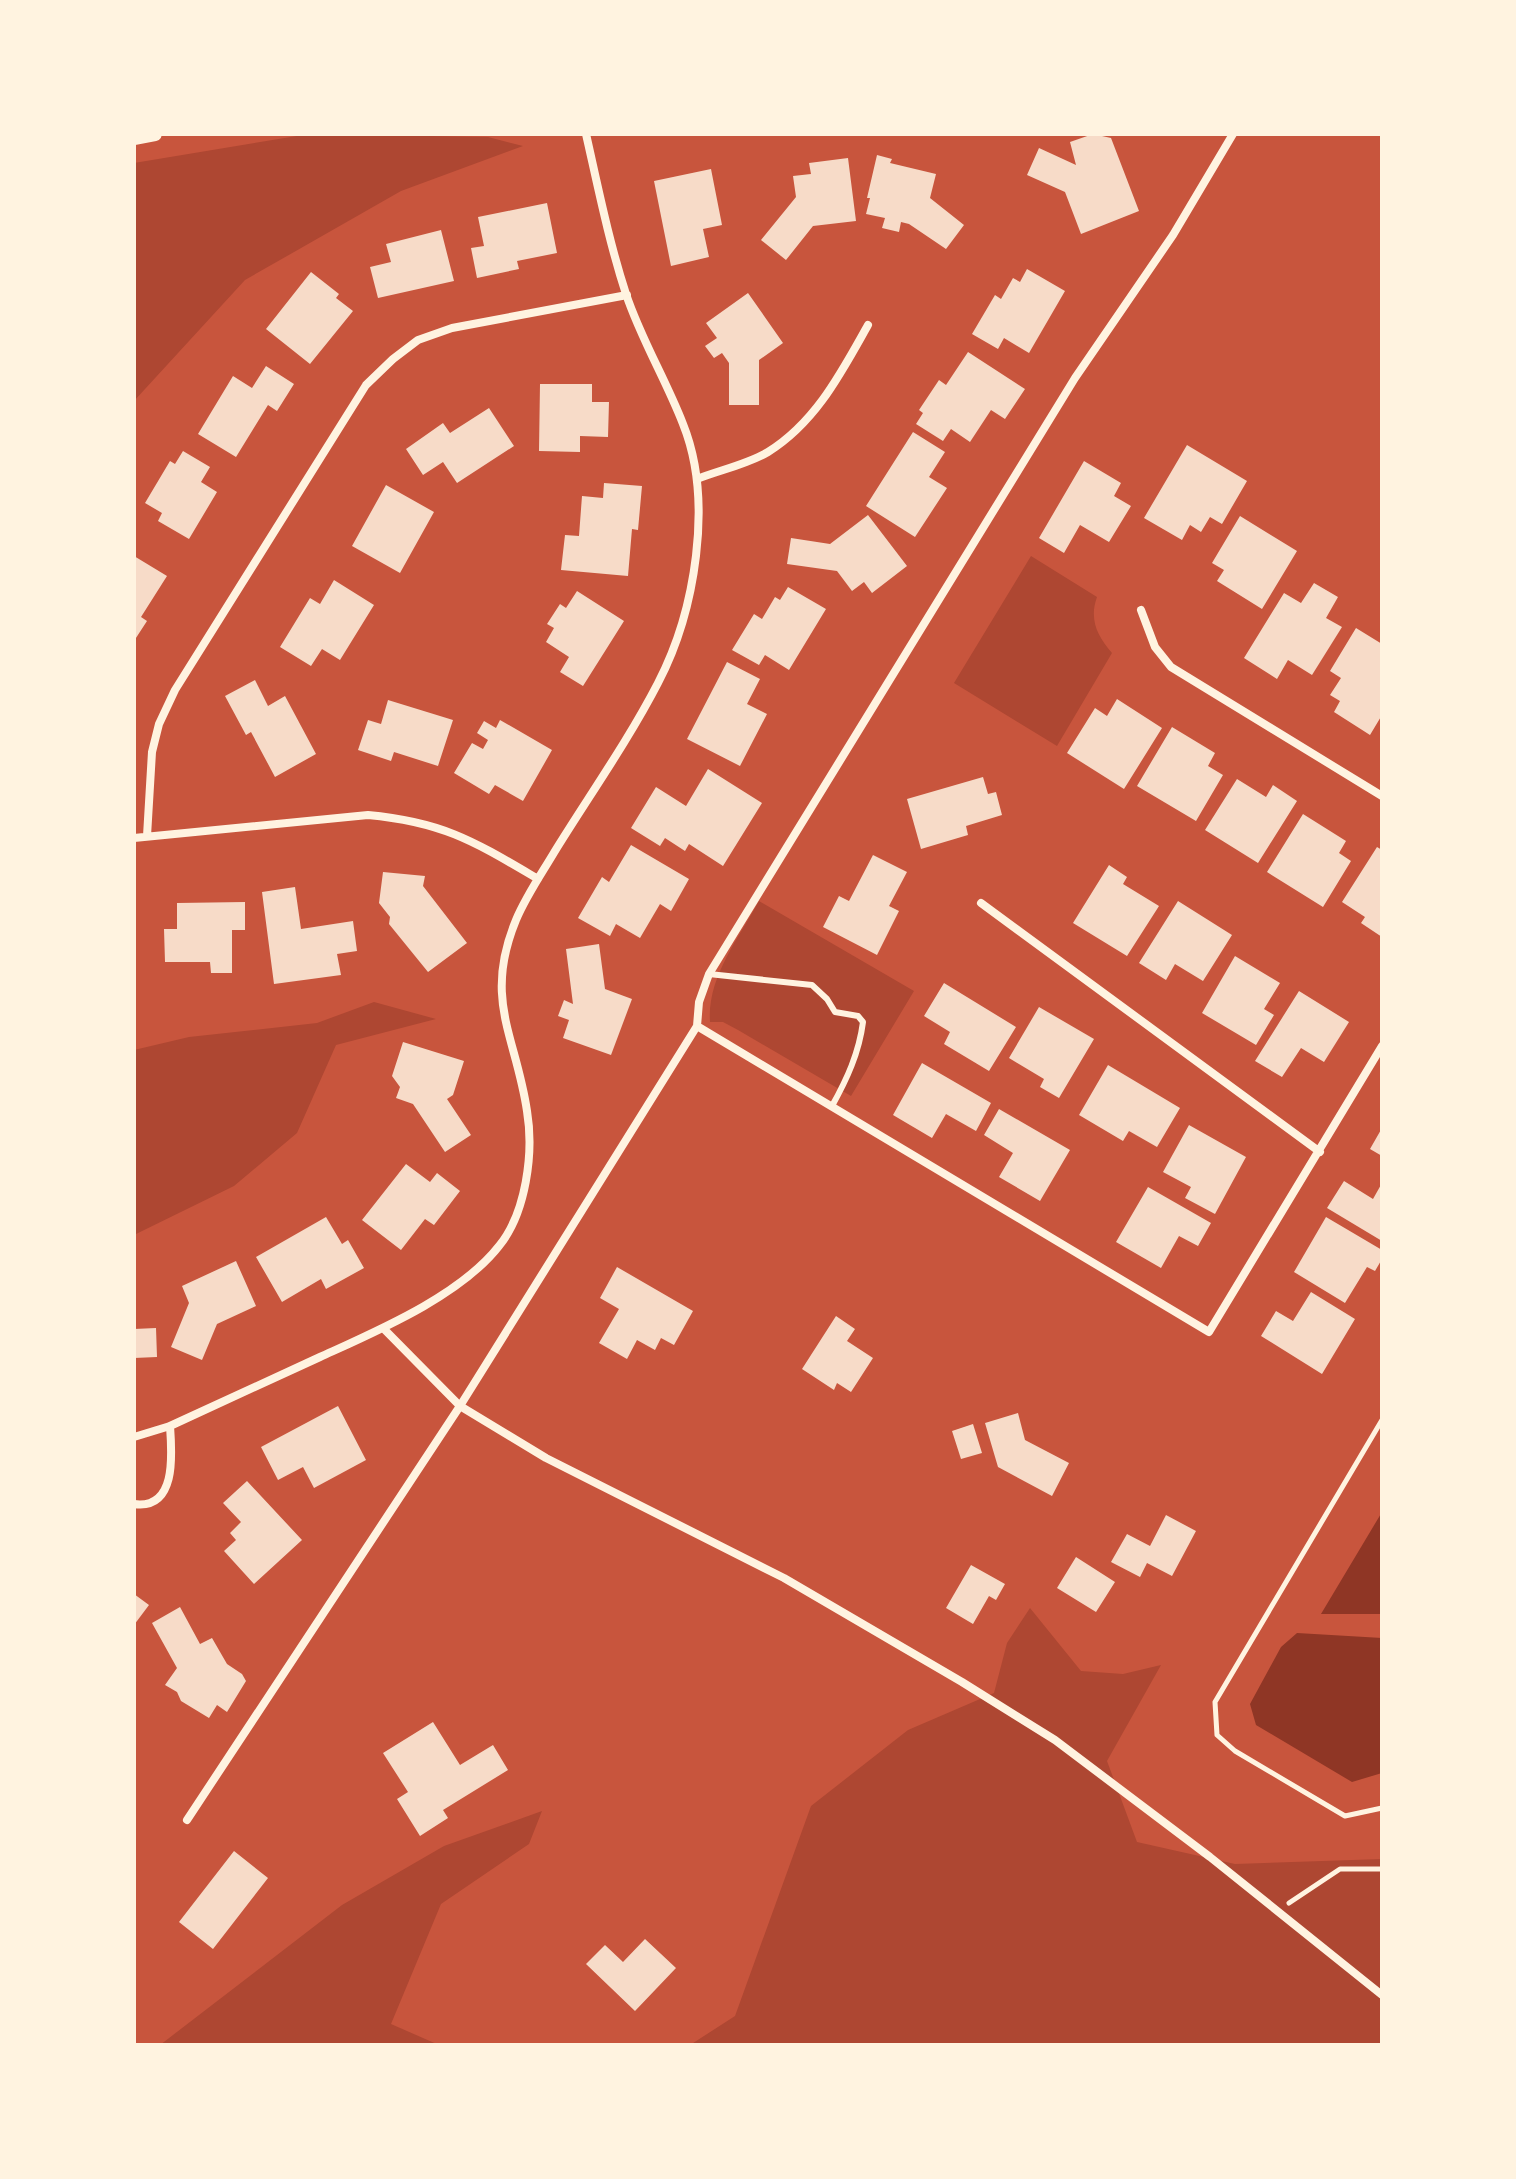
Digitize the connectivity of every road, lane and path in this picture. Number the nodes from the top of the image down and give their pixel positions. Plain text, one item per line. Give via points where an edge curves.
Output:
1 (155, 134) edge
2 (586, 134) edge
3 (1233, 134) edge
4 (134, 138) edge
5 (627, 295) junction
6 (868, 325) dead end
7 (697, 479) junction
8 (1141, 610) dead end
9 (1382, 796) edge
10 (147, 836) junction
11 (134, 838) edge
12 (538, 879) junction
13 (981, 903) dead end
14 (709, 974) junction
15 (697, 1026) junction
16 (1382, 1046) edge
17 (832, 1106) junction
18 (1320, 1152) junction
19 (383, 1328) junction
20 (460, 1406) junction
21 (1382, 1420) edge
22 (170, 1426) junction
23 (134, 1437) edge
24 (134, 1504) edge
25 (1382, 1808) edge
26 (187, 1820) dead end
27 (1382, 1869) edge
28 (1277, 1911) junction
29 (1382, 1995) edge

1 - 4 street
2 - 5 street
3 - 14 street via 1173,235 1075,378
5 - 7 street via 685,428
5 - 10 street via 452,328 418,340 366,385 175,690 152,752
6 - 7 street via 837,381 797,429 766,453
7 - 12 street via 696,557 674,647 658,683
8 - 9 street via 1155,647 1171,667
10 - 11 street
10 - 12 street via 368,815 407,819 469,839
12 - 19 street via 516,920 501,983 501,1007 528,1113 523,1199 500,1245 472,1276
13 - 18 street
14 - 15 street
14 - 17 lane via 812,985 835,1012 858,1016 863,1022 861,1037
15 - 17 street
15 - 20 street
16 - 18 street
17 - 18 street via 1209,1332
19 - 20 street
19 - 22 street
20 - 26 street
20 - 28 street via 546,1458 784,1578 962,1682 1055,1740
21 - 25 path via 1215,1702 1217,1735 1235,1751 1345,1816
22 - 23 street
22 - 24 street via 172,1463 164,1492 157,1501
27 - 28 path via 1340,1869
28 - 29 street

